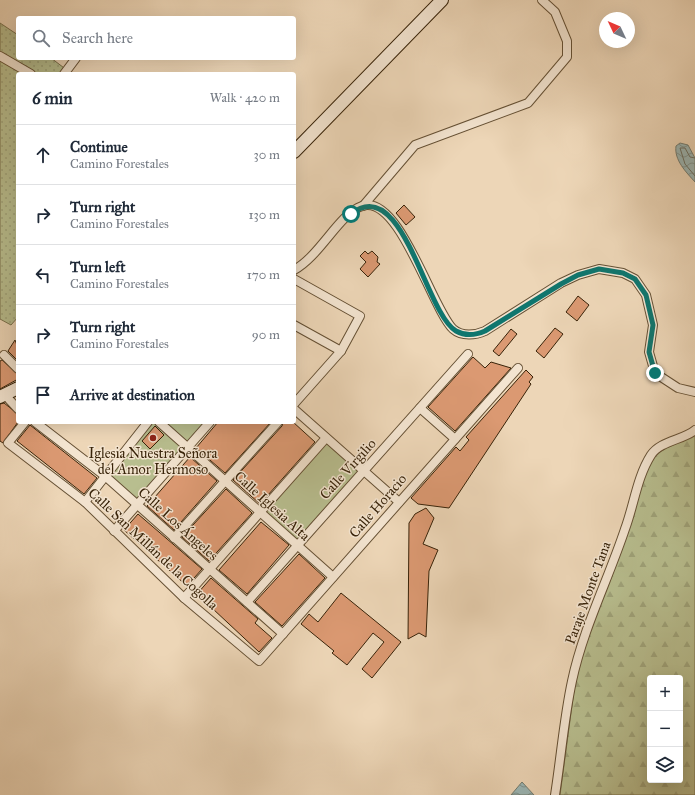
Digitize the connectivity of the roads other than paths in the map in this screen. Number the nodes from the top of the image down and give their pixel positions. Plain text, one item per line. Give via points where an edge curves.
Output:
1 (442, 0) edge
2 (542, 0) edge
3 (0, 56) edge
4 (74, 60) edge
5 (28, 72) edge
6 (66, 72) edge
7 (296, 150) edge
8 (363, 206) junction
9 (296, 268) edge
10 (296, 279) edge
11 (296, 327) edge
12 (341, 351) junction
13 (468, 354) dead end
14 (4, 355) dead end
15 (16, 367) edge
16 (518, 368) dead end
17 (16, 389) edge
18 (694, 390) edge
19 (2, 396) edge
20 (296, 402) edge
21 (16, 406) edge
22 (420, 408) junction
23 (296, 411) edge
24 (23, 424) edge
25 (38, 424) edge
26 (146, 424) edge
27 (160, 424) edge
28 (208, 424) edge
29 (276, 424) edge
30 (695, 430) edge
31 (326, 438) junction
32 (455, 439) junction
33 (188, 448) junction
34 (364, 471) junction
35 (105, 476) junction
36 (225, 481) junction
37 (85, 502) junction
38 (399, 502) junction
39 (137, 505) junction
40 (260, 512) junction
41 (114, 531) junction
42 (174, 538) junction
43 (297, 545) junction
44 (209, 569) junction
45 (333, 577) junction
46 (184, 598) junction
47 (247, 602) junction
48 (283, 634) junction
49 (259, 661) joint
50 (554, 795) edge

1 - 7 main road
2 - 8 street via 555,12 567,41 567,57 528,103 415,145
3 - 5 street
4 - 6 street
8 - 9 street via 351,214 316,252
8 - 18 street via 376,206 398,228 408,242 442,314 454,330 461,333 477,334 485,331 578,275 599,269 623,273 635,279 646,295 653,325 649,352 655,373 678,388
10 - 12 street via 360,316
11 - 12 street
12 - 20 street
13 - 22 street, Calle Virgilio
14 - 15 street
16 - 32 street, Calle Horacio
17 - 19 main road
19 - 21 street
22 - 32 street
22 - 34 street, Calle Virgilio
23 - 31 street
24 - 37 street, Calle San Millán de la Cogolla via 8,443
25 - 35 street, Calle Los Ángeles
26 - 35 street
27 - 33 street, Calle Iglesia Alta
28 - 33 street
29 - 36 street
30 - 50 street, Paraje Monte Tana via 668,442 652,454 638,484 626,528 590,620 572,680
31 - 34 street
31 - 40 street
32 - 38 street, Calle Horacio
33 - 36 street, Calle Iglesia Alta
33 - 39 street
34 - 38 street
34 - 43 street, Calle Virgilio
35 - 37 street
35 - 39 street, Calle Los Ángeles
36 - 40 street, Calle Iglesia Alta
36 - 42 street
37 - 41 street, Calle San Millán de la Cogolla
38 - 45 street, Calle Horacio
39 - 41 street
39 - 42 street, Calle Los Ángeles
40 - 43 street, Calle Iglesia Alta
40 - 44 street
41 - 46 street, Calle San Millán de la Cogolla
42 - 44 street, Calle Los Ángeles
43 - 45 street, Calle Iglesia Alta
43 - 47 street, Calle Virgilio
44 - 46 street
44 - 47 street, Calle Los Ángeles
45 - 48 street, Calle Horacio
46 - 49 street, Calle San Millán de la Cogolla
47 - 48 street, Calle Los Ángeles
48 - 49 street, Calle Horacio

